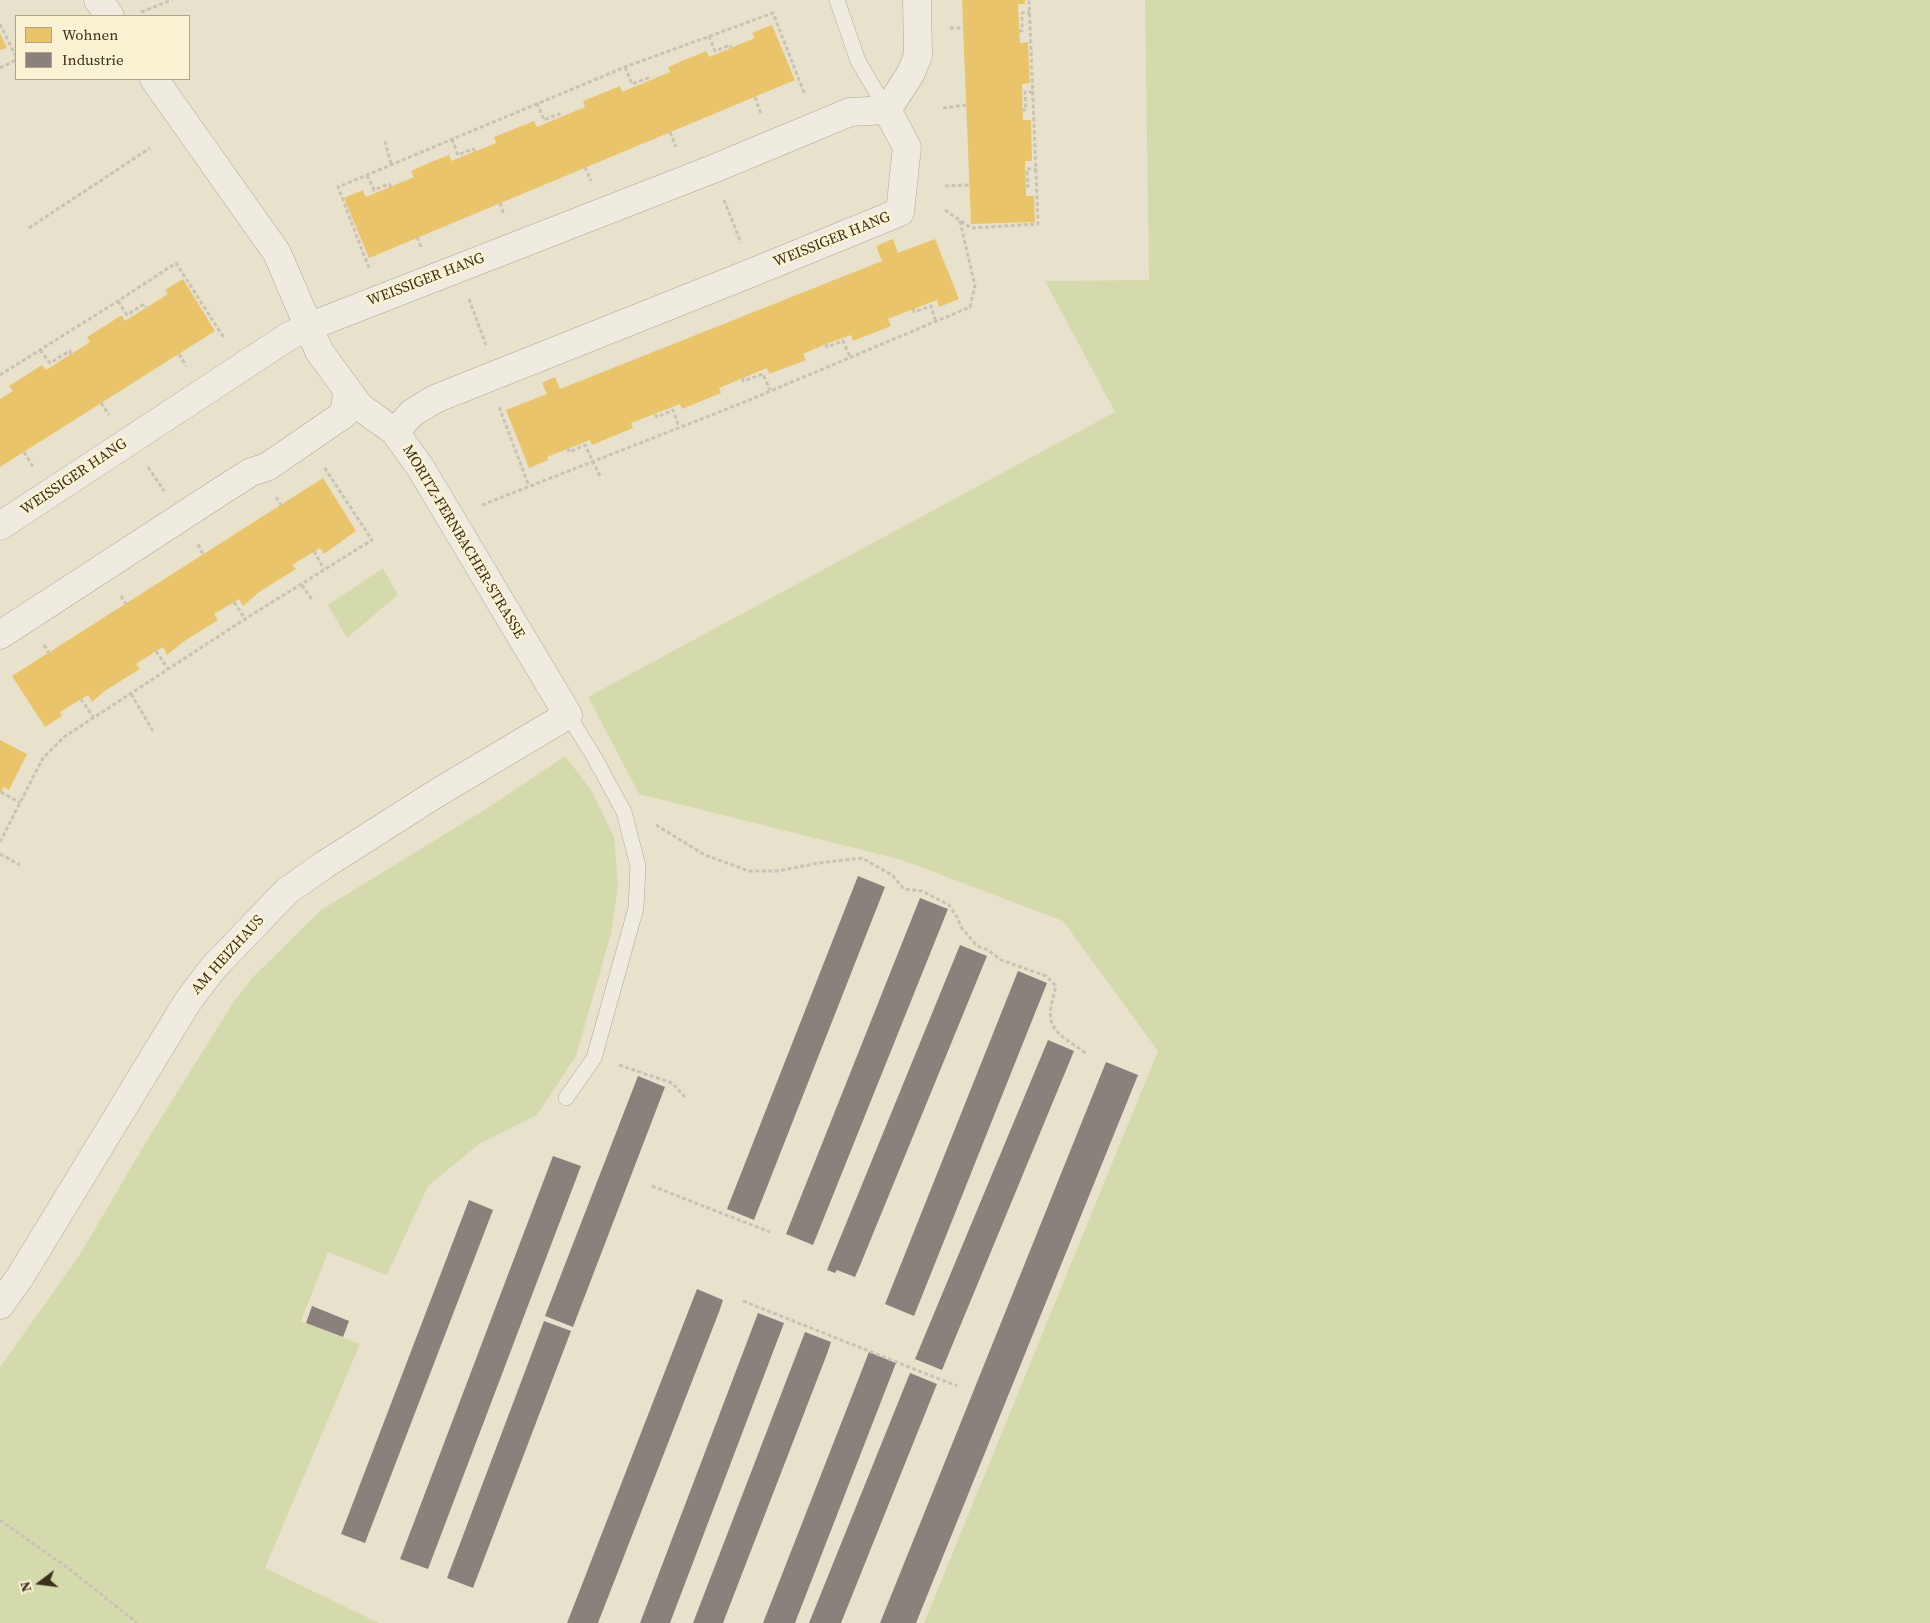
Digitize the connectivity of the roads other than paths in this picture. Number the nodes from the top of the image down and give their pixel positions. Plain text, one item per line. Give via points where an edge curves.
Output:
1 (98, 0) edge
2 (837, 0) edge
3 (917, 0) edge
4 (109, 15) edge
5 (155, 80) edge
6 (887, 110) junction
7 (308, 327) junction
8 (348, 391) junction
9 (395, 432) junction
10 (0, 526) edge
11 (0, 635) edge
12 (568, 715) junction
13 (566, 1098) dead end
14 (0, 1305) edge

1 - 4 street
2 - 6 lane via 858,61
3 - 6 street via 918,55 911,73
5 - 7 street, MORITZ-FERNBACHER-STRASSE via 278,253
6 - 7 street, WEISSIGER HANG via 850,112
6 - 9 street, WEISSIGER HANG via 906,147 900,212 435,398 412,413
7 - 8 street, MORITZ-FERNBACHER-STRASSE via 319,351
7 - 10 street, WEISSIGER HANG via 289,336
8 - 9 street, MORITZ-FERNBACHER-STRASSE via 359,406
8 - 11 street via 344,414 267,467 236,481
9 - 12 street, MORITZ-FERNBACHER-STRASSE via 420,466
12 - 13 lane via 624,812 638,866 636,908 594,1058
12 - 14 street, AM HEIZHAUS via 324,865 288,891 227,954 188,1001

